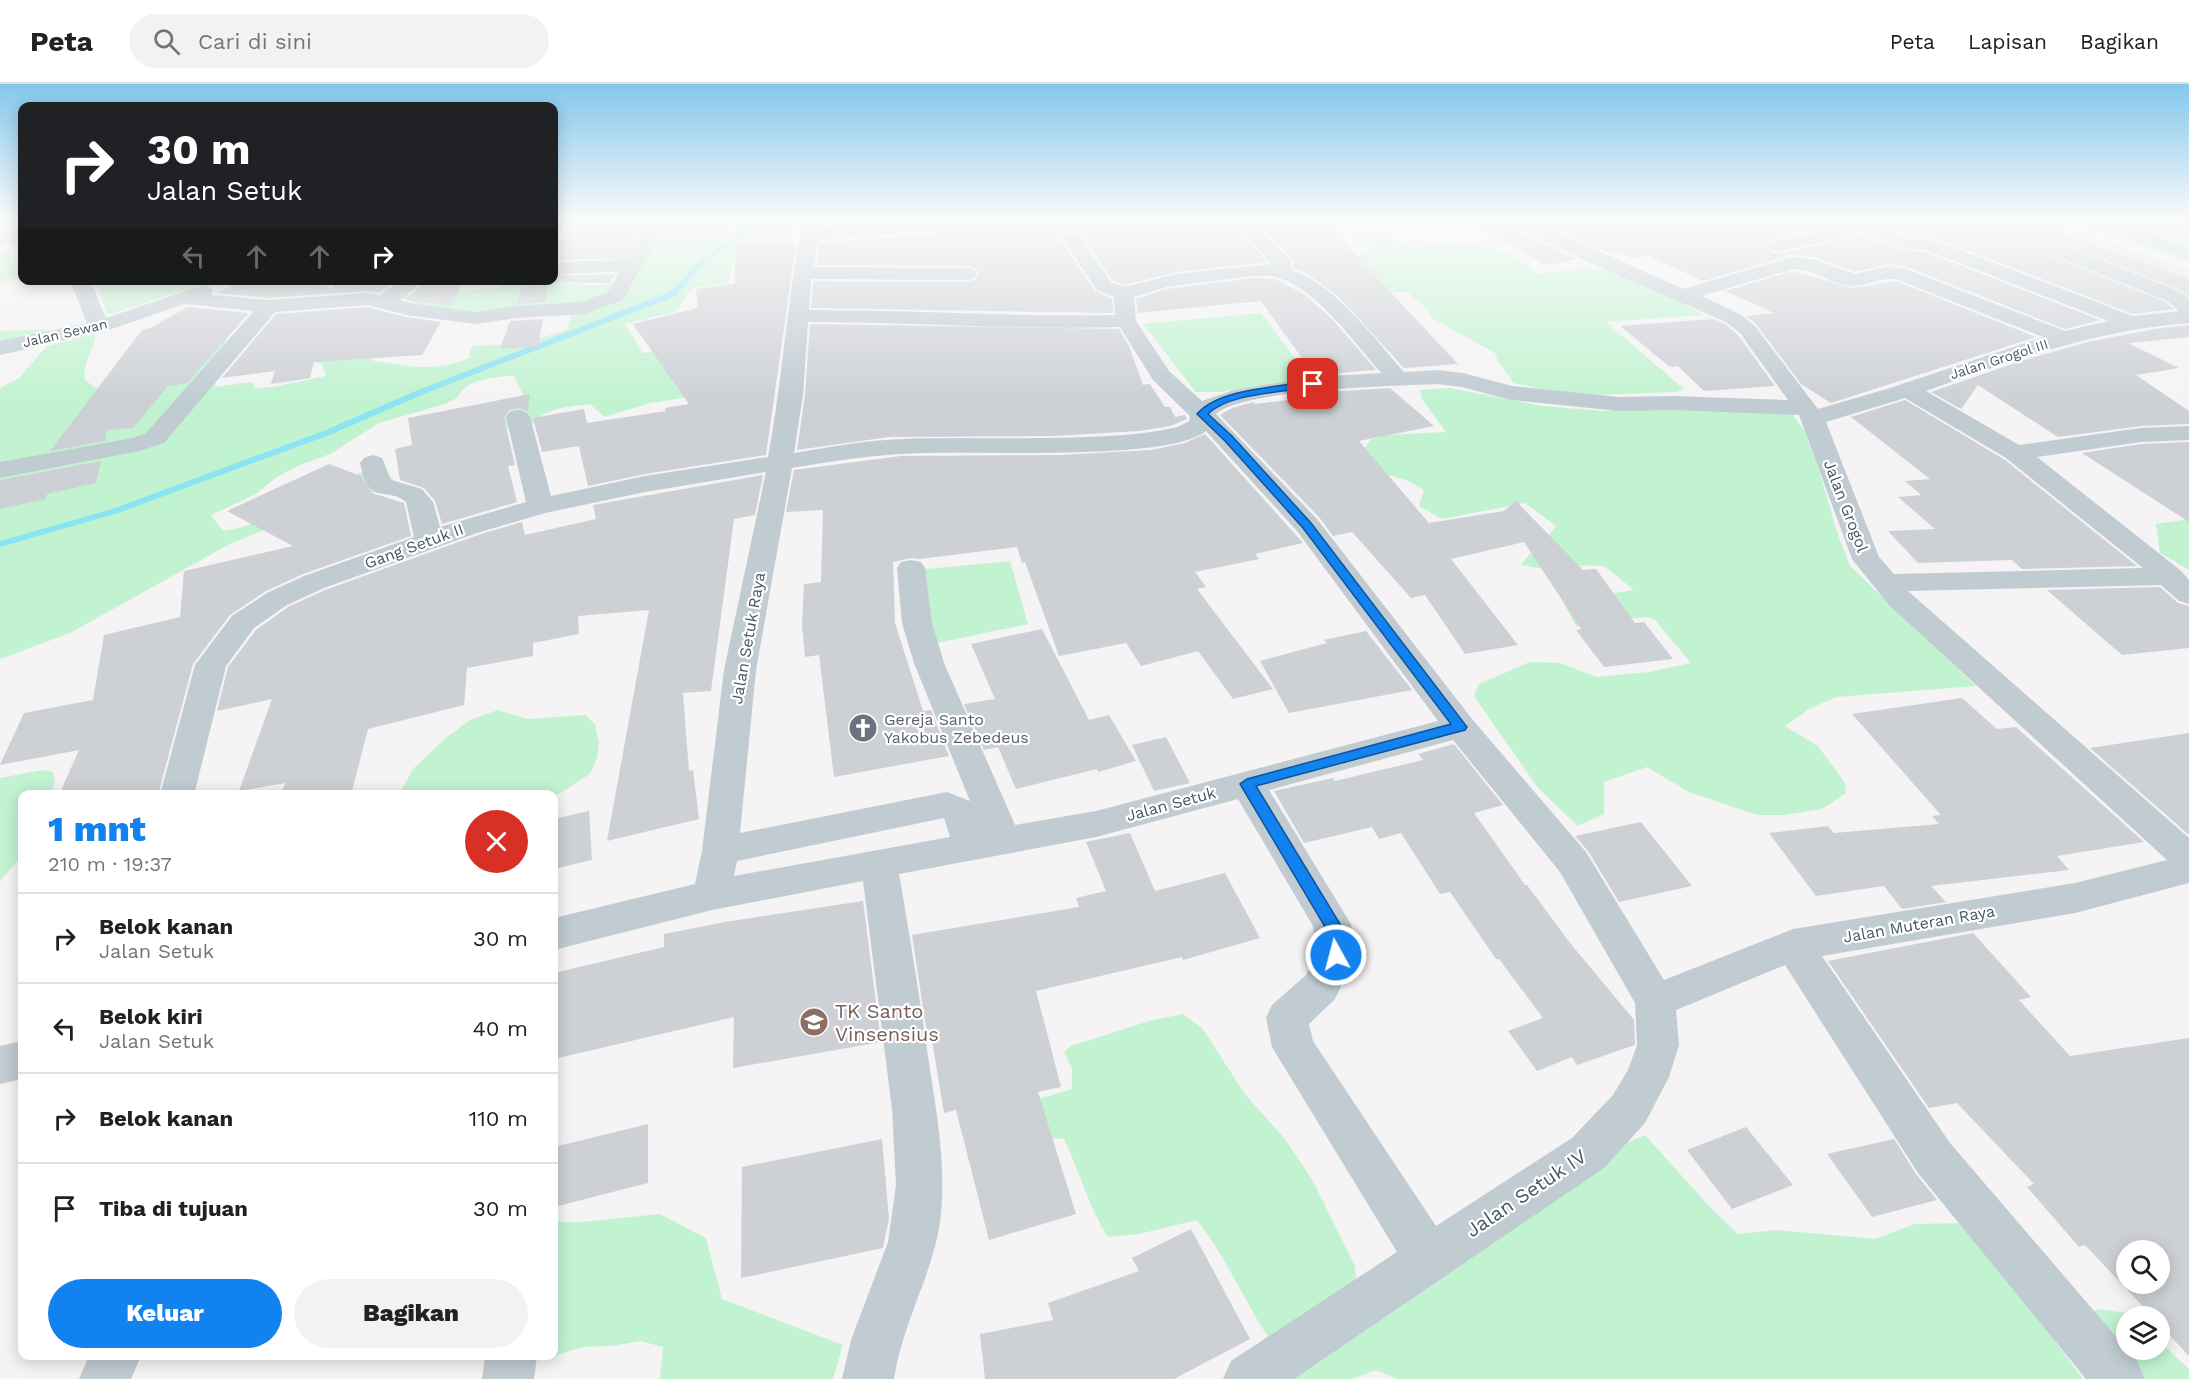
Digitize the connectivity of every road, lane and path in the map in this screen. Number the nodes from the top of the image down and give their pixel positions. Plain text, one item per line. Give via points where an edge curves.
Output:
1 (625, 280) edge
2 (801, 280) edge
3 (1100, 280) edge
4 (1174, 280) edge
5 (1298, 280) edge
6 (1649, 280) edge
7 (1733, 280) edge
8 (1916, 280) edge
9 (2022, 280) edge
10 (2134, 280) edge
11 (82, 285) edge
12 (218, 285) edge
13 (407, 285) edge
14 (1684, 295) junction
15 (182, 298) junction
16 (384, 302) junction
17 (269, 306) junction
18 (1125, 307) junction
19 (2189, 309) edge
20 (798, 316) junction
21 (2189, 317) edge
22 (2130, 322) junction
23 (99, 327) junction
24 (2065, 338) junction
25 (0, 348) edge
26 (1397, 378) junction
27 (1907, 390) junction
28 (1809, 413) junction
29 (1202, 414) junction
30 (518, 417) dead end
31 (2189, 433) edge
32 (2015, 453) junction
33 (372, 463) dead end
34 (780, 463) junction
35 (0, 470) edge
36 (540, 506) junction
37 (429, 541) junction
38 (911, 568) dead end
39 (1886, 583) junction
40 (2179, 586) edge
41 (1460, 727) junction
42 (1247, 784) junction
43 (178, 790) edge
44 (988, 845) junction
45 (720, 852) junction
46 (2189, 859) edge
47 (879, 864) junction
48 (2189, 869) edge
49 (712, 895) junction
50 (558, 933) edge
51 (1793, 945) junction
52 (1655, 1001) junction
53 (18, 1061) edge
54 (0, 1065) edge
55 (1429, 1258) junction
56 (113, 1360) edge
57 (510, 1360) edge
58 (105, 1379) edge
59 (508, 1379) edge
60 (868, 1379) edge
61 (1249, 1379) edge
62 (2119, 1379) edge

1 - 16 street via 616,296 584,308 477,318 406,309
2 - 20 street, Jalan Setuk Raya
3 - 18 street
4 - 18 street via 1147,285
5 - 26 street via 1347,321
6 - 14 street, Jalan Grogol
7 - 14 street
8 - 24 street
9 - 22 street
10 - 19 street via 2173,296
11 - 23 street
12 - 15 street, Jalan Sewan
13 - 16 street
14 - 28 street, Jalan Grogol via 1733,318 1747,329
15 - 17 street
15 - 23 street, Jalan Sewan
16 - 17 street via 356,299
17 - 35 street via 155,438
18 - 20 street via 1043,323
18 - 29 street via 1161,375
20 - 34 street, Jalan Setuk Raya
21 - 22 street, Jalan Grogol III
22 - 24 street, Jalan Grogol III
23 - 25 street, Jalan Sewan
24 - 27 street, Jalan Grogol III
26 - 28 street, Jalan Grogol III via 1455,379 1511,393 1619,404 1673,403
26 - 29 street, Jalan Grogol III via 1313,384 1234,397 1212,405
27 - 28 street, Jalan Grogol III
27 - 32 street
28 - 39 street, Jalan Grogol via 1866,559
29 - 34 street, Gang Setuk II via 1201,423 1194,429 1164,438 1089,444 902,446
29 - 41 street via 1307,525
30 - 36 street
31 - 32 street via 2141,435
32 - 40 street
33 - 37 street via 383,487 408,491 417,497
34 - 36 street, Gang Setuk II via 645,484
34 - 45 street, Jalan Setuk Raya via 740,670
36 - 37 street, Gang Setuk II
37 - 43 street, Gang Setuk II via 305,586 243,622 211,665
38 - 44 street via 917,623
39 - 40 street
39 - 46 street, Jalan Grogol via 1899,599
41 - 42 street, Jalan Setuk
41 - 52 street, Jalan Setuk IV via 1573,862
42 - 44 street, Jalan Setuk via 1096,824
42 - 55 street via 1332,924 1336,955 1321,987 1287,1018 1293,1047
44 - 45 street via 960,811 946,805
44 - 47 street, Jalan Setuk
45 - 49 street, Jalan Setuk Raya
47 - 49 street, Jalan Setuk
47 - 60 street via 917,1141 916,1221 908,1262 870,1359
48 - 51 street, Jalan Muteran Raya via 2075,898
49 - 50 street
51 - 52 street, Jalan Muteran Raya
51 - 62 street via 1934,1158
52 - 55 street, Jalan Setuk IV via 1658,1045 1647,1077 1629,1109 1588,1153
53 - 54 street
55 - 61 street, Jalan Setuk IV
56 - 58 street
57 - 59 street

